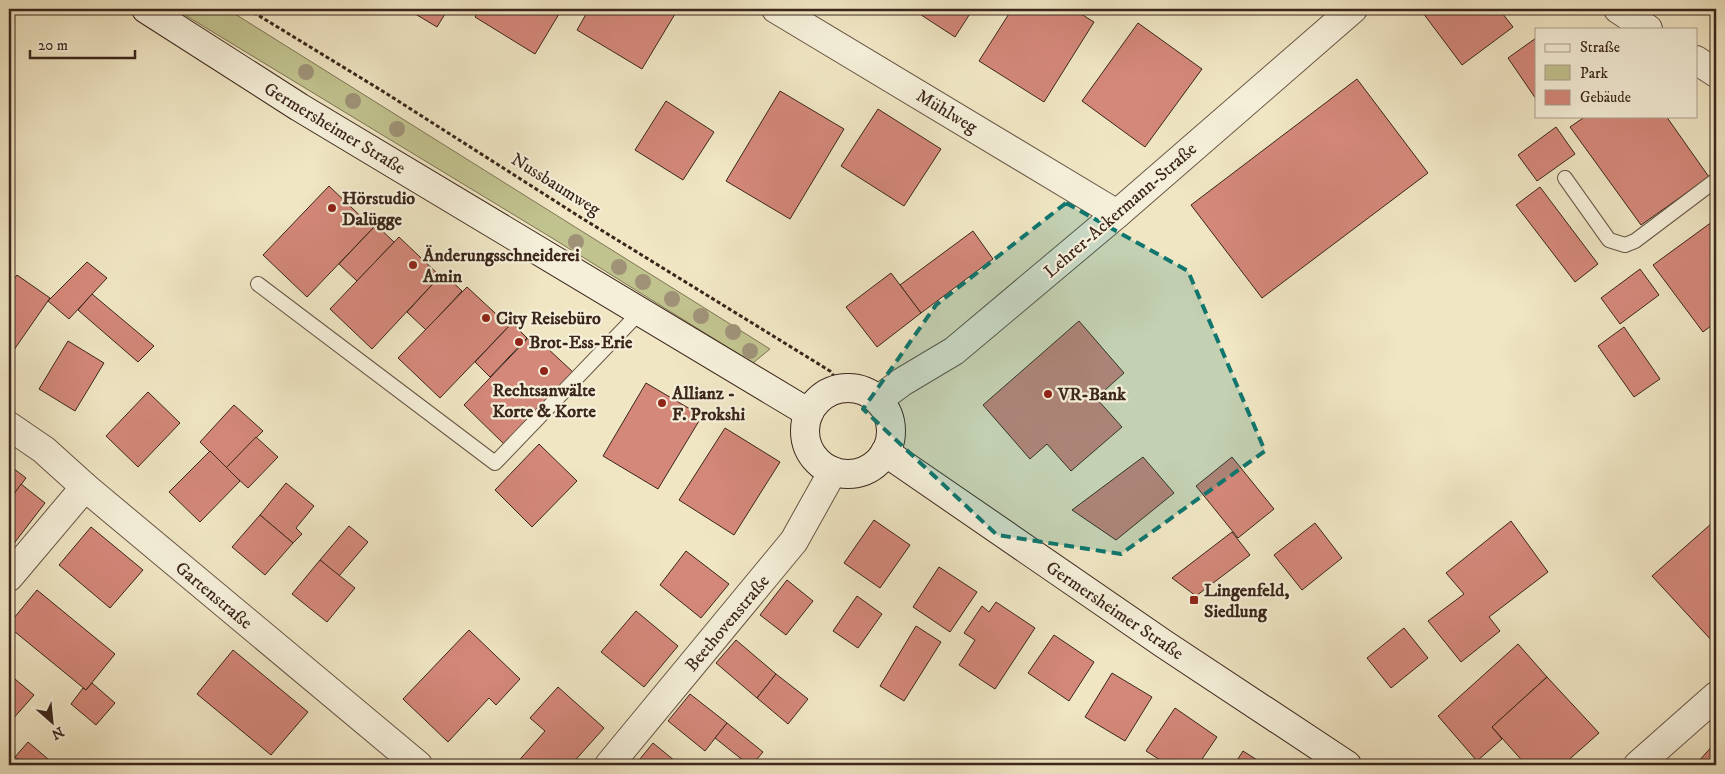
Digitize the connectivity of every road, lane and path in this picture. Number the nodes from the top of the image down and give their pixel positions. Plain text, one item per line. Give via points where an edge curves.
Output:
1 (146, 9) edge
2 (248, 9) edge
3 (776, 9) edge
4 (1353, 9) edge
5 (1618, 9) edge
6 (1646, 28) edge
7 (1698, 61) edge
8 (1716, 73) edge
9 (1565, 178) dead end
10 (1716, 180) edge
11 (1117, 214) junction
12 (258, 284) dead end
13 (640, 312) junction
14 (843, 388) junction
15 (878, 400) junction
16 (809, 413) junction
17 (9, 426) edge
18 (885, 452) junction
19 (833, 471) junction
20 (85, 486) junction
21 (9, 576) edge
22 (1716, 696) edge
23 (418, 765) edge
24 (608, 765) edge
25 (1347, 765) edge
26 (1638, 765) edge

1 - 13 street, Germersheimer Straße via 299,107
2 - 14 path, Nussbaumweg via 830,371
3 - 11 street, Mühlweg
4 - 11 street, Lehrer-Ackermann-Straße
5 - 6 street
7 - 8 street
9 - 10 lane via 1609,240 1625,244 1635,241
11 - 15 street, Lehrer-Ackermann-Straße via 954,351
12 - 13 lane via 495,463
13 - 16 street, Germersheimer Straße
14 - 15 street via 862,390
14 - 16 street via 829,392
15 - 18 street via 887,411 891,424 891,439
16 - 19 street via 806,427 809,447 821,464
17 - 20 street, Gartenstraße via 44,450
18 - 19 street via 868,469 845,474
18 - 25 street, Germersheimer Straße
19 - 24 street, Beethovenstraße via 794,541
20 - 21 street
20 - 23 street, Gartenstraße
22 - 26 street

